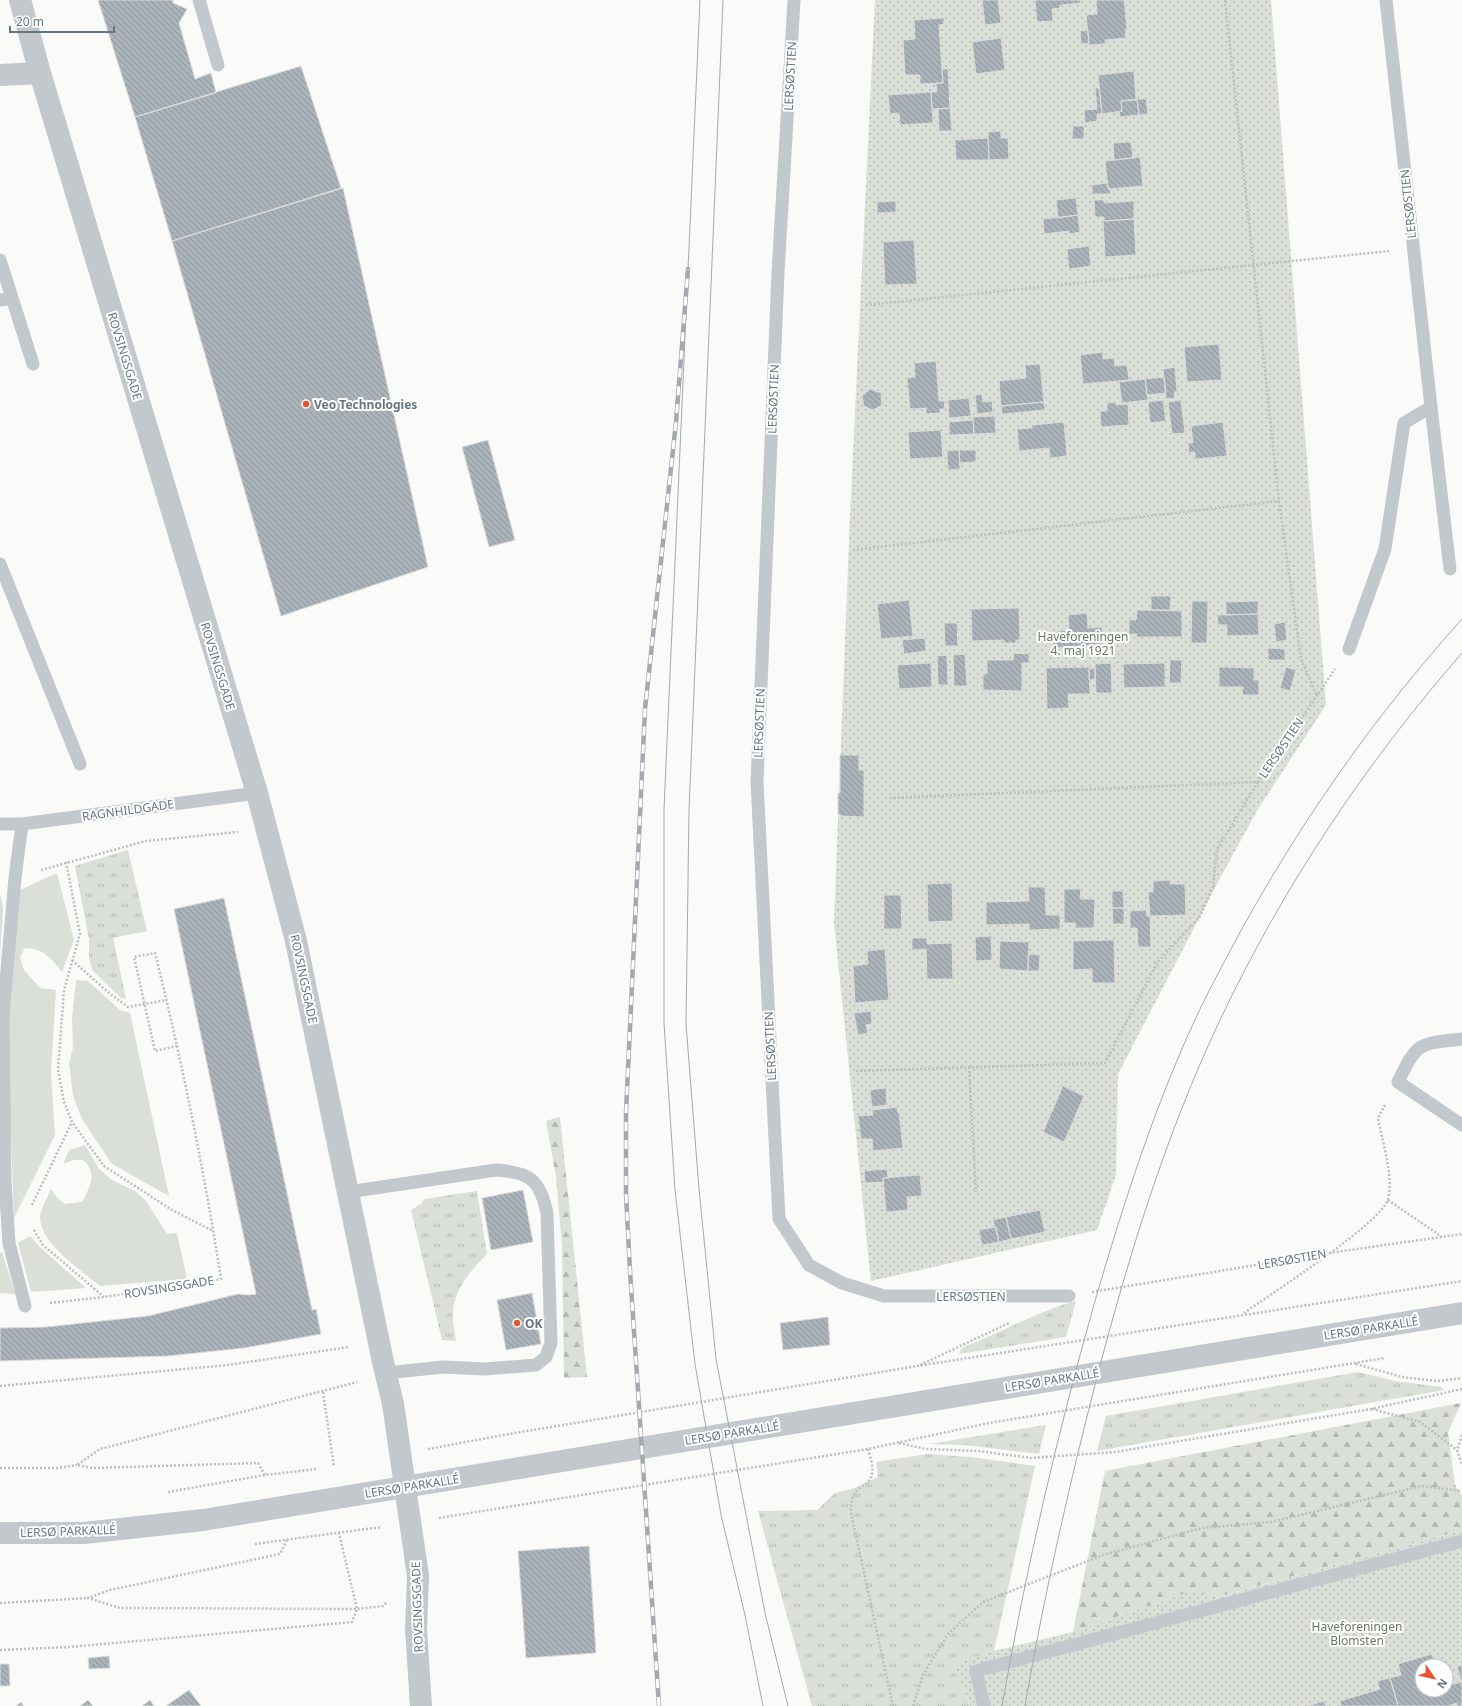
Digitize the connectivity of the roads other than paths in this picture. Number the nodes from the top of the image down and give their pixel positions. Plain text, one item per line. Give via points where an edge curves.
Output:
1 (20, 0) edge
2 (199, 0) edge
3 (794, 0) edge
4 (1386, 0) edge
5 (218, 65) dead end
6 (40, 73) junction
7 (0, 75) edge
8 (0, 260) edge
9 (6, 299) edge
10 (33, 364) dead end
11 (1431, 407) junction
12 (0, 564) edge
13 (1450, 569) dead end
14 (1350, 649) road end
15 (80, 764) dead end
16 (257, 793) junction
17 (0, 824) edge
18 (22, 824) junction
19 (1462, 1039) edge
20 (1462, 1125) edge
21 (348, 1192) junction
22 (1069, 1296) road end
23 (25, 1306) road end
24 (1462, 1313) edge
25 (386, 1373) junction
26 (0, 1533) edge
27 (1462, 1541) edge
28 (421, 1706) edge
29 (984, 1706) edge

1 - 6 street, ROVSINGSGADE
2 - 5 lane
3 - 22 lane, LERSØSTIEN via 777,280 757,782 779,1219 809,1265 842,1282 884,1296
4 - 11 lane, LERSØSTIEN
6 - 7 street
6 - 16 street, ROVSINGSGADE
8 - 9 lane
9 - 10 lane
11 - 13 lane, LERSØSTIEN
11 - 14 lane via 1404,422 1385,549
12 - 15 lane
16 - 18 lane, RAGNHILDGADE
16 - 21 street, ROVSINGSGADE via 296,941
17 - 18 lane, RAGNHILDGADE
18 - 23 lane via 3,1016 5,1182 9,1243
19 - 20 lane via 1426,1043 1412,1054 1398,1082
21 - 25 street, ROVSINGSGADE
21 - 25 lane via 496,1170 515,1171 534,1181 542,1192 547,1212 551,1344 546,1357 536,1365 485,1369 443,1367
24 - 26 street, LERSØ PARKALLÉ via 203,1520 84,1533
25 - 28 street, ROVSINGSGADE, bridge via 393,1404 418,1576 416,1629
27 - 29 lane via 976,1672

